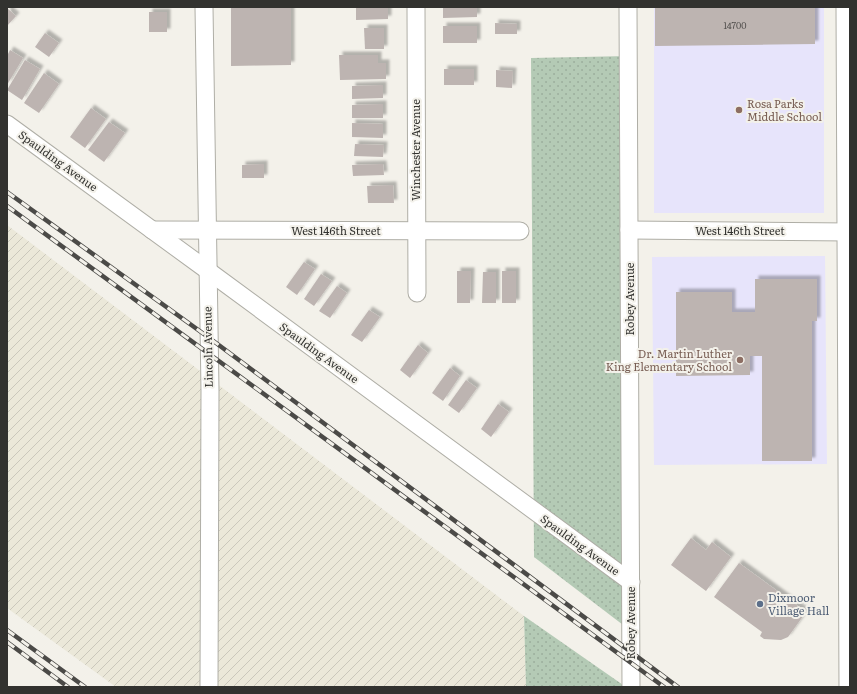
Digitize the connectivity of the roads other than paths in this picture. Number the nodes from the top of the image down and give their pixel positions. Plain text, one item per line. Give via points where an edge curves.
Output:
1 (204, 7) edge
2 (416, 7) edge
3 (628, 7) edge
4 (845, 7) edge
5 (7, 124) edge
6 (152, 230) junction
7 (206, 230) junction
8 (629, 230) junction
9 (417, 231) junction
10 (520, 231) dead end
11 (848, 232) edge
12 (207, 270) junction
13 (417, 294) dead end
14 (631, 582) junction
15 (849, 654) edge
16 (209, 687) edge
17 (631, 687) edge
18 (848, 687) edge

1 - 7 street, Lincoln Avenue
2 - 9 street, Winchester Avenue
3 - 8 street, Robey Avenue
4 - 11 street
5 - 6 street, Spaulding Avenue
6 - 7 street, West 146th Street
6 - 12 street, Spaulding Avenue
7 - 9 street, West 146th Street
7 - 12 street, Lincoln Avenue
8 - 11 street, West 146th Street
8 - 14 street, Robey Avenue
9 - 10 street, West 146th Street
9 - 13 street, Winchester Avenue
11 - 15 street
12 - 14 street, Spaulding Avenue
12 - 16 street, Lincoln Avenue via 210,390
14 - 17 street, Robey Avenue
15 - 18 street

